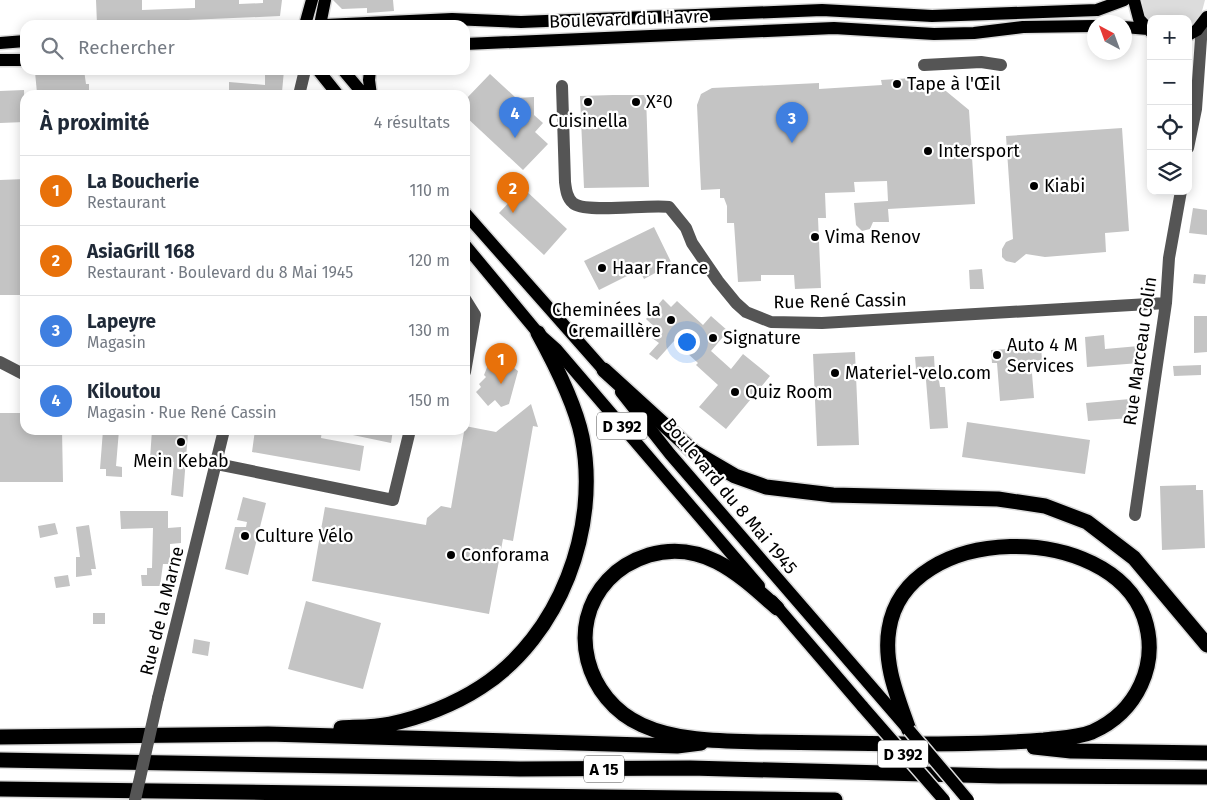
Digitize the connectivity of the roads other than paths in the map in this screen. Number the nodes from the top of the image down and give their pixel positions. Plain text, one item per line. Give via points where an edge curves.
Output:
1 (312, 0) edge
2 (324, 0) edge
3 (1124, 0) edge
4 (1134, 0) edge
5 (307, 20) edge
6 (321, 20) edge
7 (447, 20) edge
8 (1204, 21) edge
9 (1087, 26) edge
10 (1132, 27) edge
11 (1147, 28) edge
12 (1147, 30) edge
13 (1192, 32) edge
14 (20, 42) edge
15 (0, 43) edge
16 (470, 44) edge
17 (0, 60) edge
18 (20, 60) edge
19 (924, 65) dead end
20 (1001, 65) dead end
21 (304, 75) edge
22 (322, 75) edge
23 (347, 75) edge
24 (370, 75) edge
25 (562, 86) dead end
26 (300, 90) edge
27 (334, 90) edge
28 (360, 90) edge
29 (370, 90) edge
30 (1192, 94) edge
31 (1196, 109) junction
32 (1192, 128) edge
33 (1179, 195) edge
34 (470, 219) edge
35 (470, 251) edge
36 (1166, 303) junction
37 (470, 308) edge
38 (566, 328) junction
39 (544, 338) junction
40 (470, 344) edge
41 (0, 362) edge
42 (604, 370) junction
43 (20, 372) edge
44 (223, 435) edge
45 (409, 435) edge
46 (217, 464) junction
47 (1135, 515) dead end
48 (777, 608) junction
49 (1207, 645) edge
50 (909, 730) junction
51 (268, 734) junction
52 (0, 737) edge
53 (717, 740) junction
54 (1002, 744) junction
55 (1207, 753) edge
56 (0, 760) edge
57 (1207, 777) edge
58 (0, 789) edge
59 (44, 790) junction
60 (98, 800) edge
61 (135, 800) edge
62 (835, 800) edge
63 (944, 800) edge
64 (968, 800) edge

1 - 5 main road
2 - 6 main road
3 - 7 main road, Boulevard du Havre via 1097,10 932,16 822,10 526,22
4 - 11 main road via 1139,19
8 - 13 main road
8 - 31 street
9 - 16 main road, Boulevard du Havre via 934,34 834,28
10 - 12 main road
14 - 15 main road
17 - 18 main road
19 - 20 street via 981,62
21 - 26 street
22 - 27 main road
23 - 28 main road
24 - 29 main road
25 - 36 street, Rue René Cassin via 565,182 572,203 586,208 669,207 736,304 746,312 771,322 822,323
30 - 31 street
31 - 32 street
33 - 36 street, Rue Marceau Colin via 1169,258
34 - 38 main road, Boulevard du 8 Mai 1945 / D 392
35 - 39 main road, Boulevard du 8 Mai 1945 / D 392
36 - 47 street, Rue Marceau Colin
37 - 40 street via 475,316
38 - 39 main road
38 - 42 main road, Boulevard du 8 Mai 1945 / D 392
39 - 48 main road, Boulevard du 8 Mai 1945 / D 392
39 - 51 highway via 582,437 587,484 580,542 564,588 538,630 518,656 482,687 444,706 390,724
41 - 43 street
42 - 49 highway via 689,449 735,476 766,487 833,495 998,499 1045,506 1087,522 1134,558
42 - 50 main road, Boulevard du 8 Mai 1945 / D 392 via 670,454
44 - 46 street, Rue de la Marne
45 - 46 street via 394,500
46 - 61 street, Rue de la Marne, bridge
48 - 53 highway via 726,566 690,551 671,551 636,559 608,580 594,602 586,625 585,642 592,675 610,703 625,716 661,732
48 - 63 main road, Boulevard du 8 Mai 1945 / D 392, bridge
50 - 54 highway via 892,683 888,634 896,606 911,584 940,561 976,551 1026,547 1082,558 1104,569 1130,592 1143,615 1150,652 1143,682 1127,707 1089,733
50 - 64 main road, Boulevard du 8 Mai 1945 / D 392, bridge
51 - 52 highway
51 - 53 highway via 677,746
53 - 54 highway
54 - 55 highway via 1071,751
56 - 57 highway, A 15
58 - 59 highway, A 15
59 - 60 highway
59 - 62 highway, A 15

